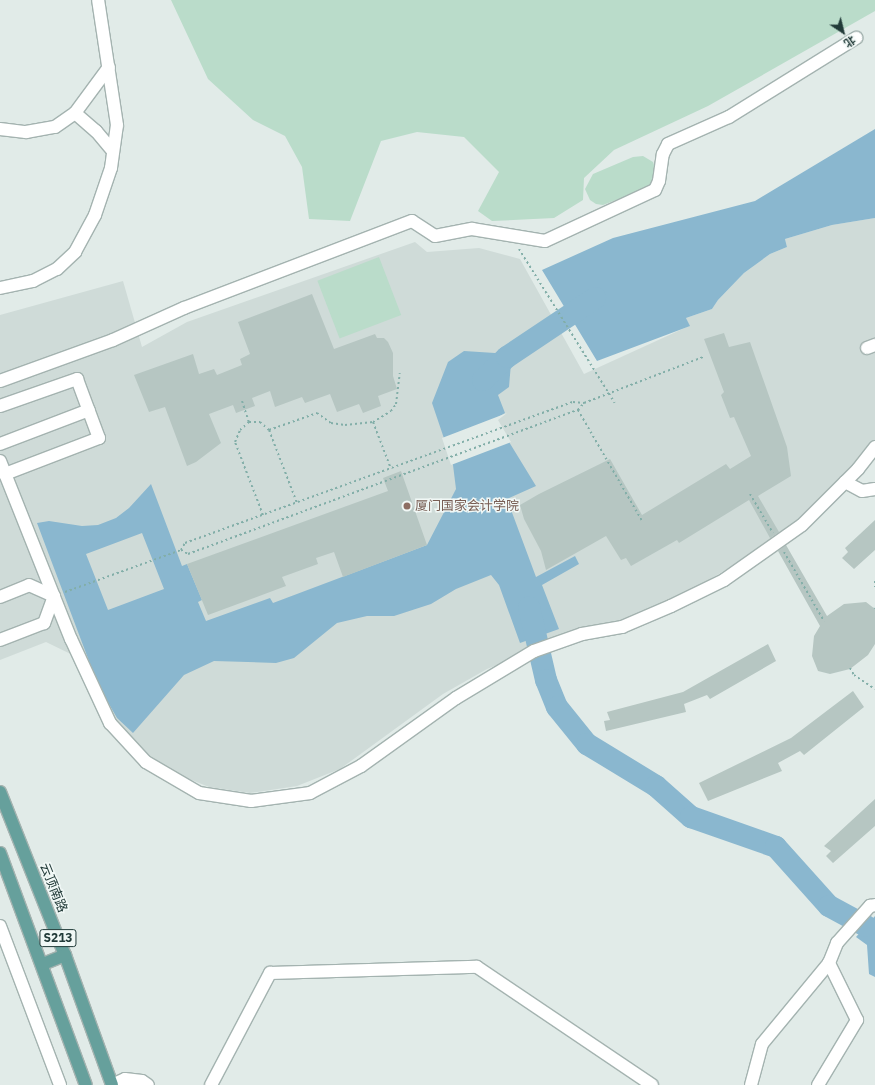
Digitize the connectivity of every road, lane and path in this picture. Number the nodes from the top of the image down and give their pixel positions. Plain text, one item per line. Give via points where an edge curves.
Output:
1 (98, 0) edge
2 (856, 38) dead end
3 (109, 67) junction
4 (75, 113) junction
5 (0, 129) edge
6 (113, 151) junction
7 (528, 262) dead end
8 (0, 288) edge
9 (703, 357) dead end
10 (400, 373) dead end
11 (0, 381) edge
12 (609, 393) junction
13 (242, 401) dead end
14 (584, 403) junction
15 (615, 403) dead end
16 (0, 406) edge
17 (89, 410) junction
18 (578, 410) junction
19 (249, 422) junction
20 (373, 422) junction
21 (269, 430) junction
22 (0, 444) edge
23 (875, 447) edge
24 (0, 461) edge
25 (391, 469) junction
26 (5, 474) junction
27 (845, 482) junction
28 (875, 489) edge
29 (750, 494) dead end
30 (297, 503) junction
31 (264, 515) junction
32 (642, 520) dead end
33 (773, 533) dead end
34 (781, 547) dead end
35 (181, 550) junction
36 (875, 582) edge
37 (875, 587) edge
38 (54, 596) junction
39 (0, 597) edge
40 (824, 621) dead end
41 (0, 640) edge
42 (850, 668) dead end
43 (875, 689) edge
44 (0, 792) edge
45 (0, 853) edge
46 (872, 905) edge
47 (0, 926) edge
48 (65, 955) junction
49 (829, 963) junction
50 (43, 964) junction
51 (60, 1085) edge
52 (86, 1085) edge
53 (112, 1085) edge
54 (148, 1085) edge
55 (211, 1085) edge
56 (652, 1085) edge
57 (751, 1085) edge
58 (818, 1085) edge

1 - 3 street
2 - 11 street via 729,117 668,144 663,154 655,190 545,241 472,229 435,236 412,221 184,308 113,340
3 - 4 street
3 - 6 street via 117,125
4 - 5 street via 55,126 26,132
4 - 6 street via 96,131
6 - 8 street via 111,168 95,215 75,252 57,269 33,281
7 - 12 path
9 - 12 path
10 - 20 path via 396,404 391,411
12 - 14 path
12 - 15 path
13 - 19 path
14 - 18 path
14 - 25 path via 573,402
16 - 17 street via 77,380
17 - 22 street
17 - 26 street via 99,438
18 - 32 path
18 - 35 path via 188,554
19 - 21 path via 260,422
19 - 31 path via 240,430 235,442
20 - 21 path via 345,425 331,423 317,413
20 - 25 path
21 - 30 path
23 - 27 street
24 - 26 street
25 - 30 path
26 - 38 street
27 - 28 street via 862,491
27 - 38 street via 802,525 724,580 622,627 582,634 534,651 456,698 361,766 310,793 251,801 199,793 146,762 110,723 87,678
29 - 33 path
30 - 31 path
31 - 35 path via 185,543
34 - 40 path
35 - 38 path
36 - 37 path
38 - 39 street via 29,585
38 - 41 street via 44,623
42 - 43 path via 854,675
44 - 48 main road, 云顶南路 / S213
45 - 50 main road, S213
46 - 49 street via 837,943
47 - 51 street
48 - 50 main road
48 - 53 main road, 云顶南路 / S213
49 - 57 street via 762,1044
49 - 58 street via 857,1020
50 - 52 main road, S213
53 - 54 street via 125,1079 142,1081
55 - 56 street via 270,973 477,967

